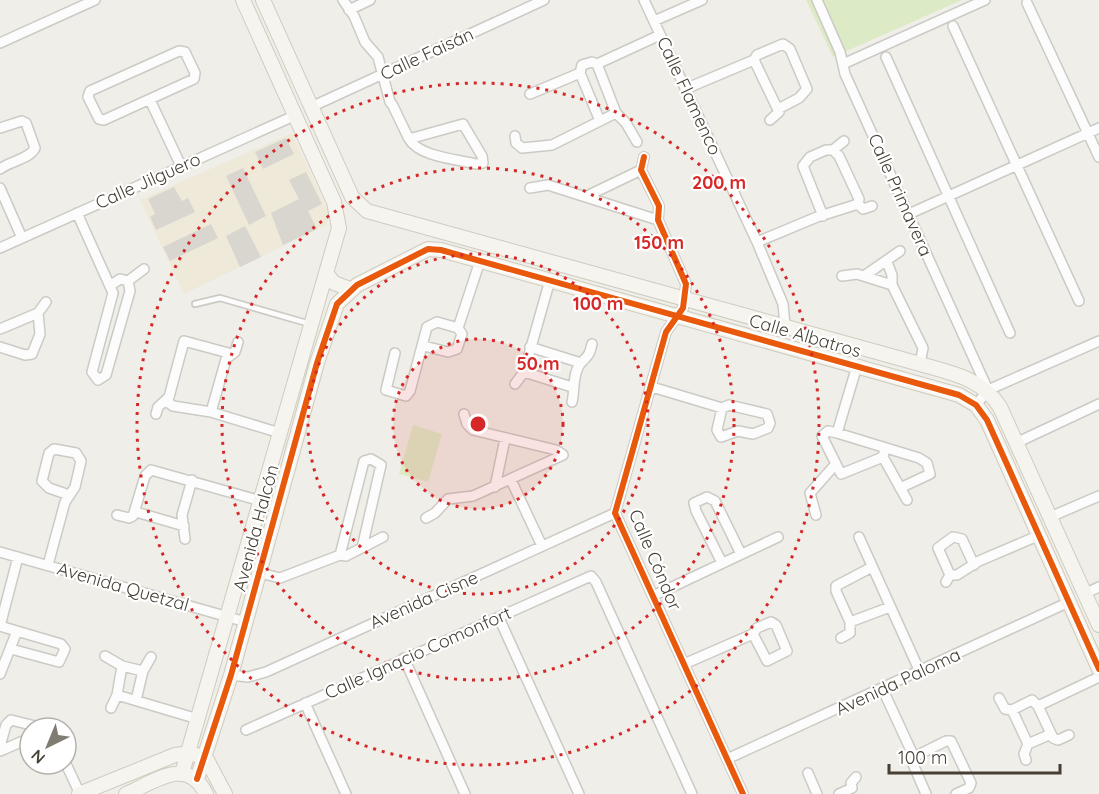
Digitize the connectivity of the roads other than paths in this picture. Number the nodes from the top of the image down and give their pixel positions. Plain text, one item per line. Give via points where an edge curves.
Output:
1 (95, 0) edge
2 (243, 0) edge
3 (263, 0) edge
4 (342, 0) edge
5 (370, 0) edge
6 (544, 0) edge
7 (644, 0) edge
8 (702, 0) edge
9 (817, 0) edge
10 (985, 0) edge
11 (1027, 3) dead end
12 (349, 10) junction
13 (654, 21) junction
14 (953, 26) dead end
15 (660, 35) junction
16 (0, 44) edge
17 (886, 57) dead end
18 (754, 60) junction
19 (597, 64) junction
20 (843, 64) junction
21 (580, 73) junction
22 (384, 74) junction
23 (685, 89) junction
24 (530, 94) dead end
25 (150, 100) junction
26 (311, 107) junction
27 (778, 109) junction
28 (616, 114) junction
29 (296, 115) junction
30 (770, 120) dead end
31 (600, 121) junction
32 (0, 128) edge
33 (1099, 128) edge
34 (1088, 133) junction
35 (515, 136) dead end
36 (409, 139) junction
37 (844, 141) dead end
38 (637, 142) dead end
39 (833, 150) junction
40 (1099, 157) edge
41 (644, 158) dead end
42 (1018, 164) junction
43 (181, 166) junction
44 (0, 169) edge
45 (641, 170) junction
46 (0, 188) edge
47 (530, 188) dead end
48 (949, 194) junction
49 (587, 196) junction
50 (858, 204) junction
51 (872, 206) dead end
52 (363, 209) junction
53 (77, 213) junction
54 (909, 214) junction
55 (822, 216) junction
56 (658, 220) junction
57 (414, 225) junction
58 (339, 228) junction
59 (22, 238) junction
60 (757, 242) junction
61 (0, 248) edge
62 (900, 251) dead end
63 (417, 253) junction
64 (480, 261) junction
65 (886, 262) junction
66 (144, 268) dead end
67 (326, 273) junction
68 (842, 276) dead end
69 (864, 276) junction
70 (550, 280) junction
71 (128, 281) junction
72 (111, 285) junction
73 (892, 285) junction
74 (350, 289) junction
75 (685, 298) junction
76 (1079, 301) dead end
77 (46, 302) dead end
78 (195, 304) dead end
79 (39, 313) junction
80 (678, 316) junction
81 (310, 324) junction
82 (785, 325) junction
83 (458, 328) junction
84 (0, 329) edge
85 (1010, 333) dead end
86 (1099, 341) edge
87 (238, 342) dead end
88 (592, 344) dead end
89 (423, 346) junction
90 (0, 347) edge
91 (530, 347) junction
92 (232, 354) junction
93 (395, 354) dead end
94 (581, 363) junction
95 (920, 364) junction
96 (857, 366) junction
97 (524, 372) junction
98 (515, 384) dead end
99 (572, 387) junction
100 (652, 387) junction
101 (988, 390) junction
102 (166, 401) junction
103 (572, 402) dead end
104 (1099, 404) edge
105 (976, 405) junction
106 (722, 408) junction
107 (211, 412) junction
108 (156, 414) dead end
109 (464, 414) dead end
110 (280, 433) junction
111 (837, 433) junction
112 (505, 439) junction
113 (1016, 443) junction
114 (884, 452) junction
115 (835, 465) junction
116 (192, 480) junction
117 (511, 480) junction
118 (495, 487) junction
119 (900, 488) junction
120 (69, 495) junction
121 (1099, 496) edge
122 (907, 500) dead end
123 (261, 501) junction
124 (136, 512) junction
125 (615, 513) junction
126 (117, 515) dead end
127 (816, 515) dead end
128 (1050, 517) junction
129 (426, 518) dead end
130 (184, 526) junction
131 (1040, 535) junction
132 (383, 537) dead end
133 (778, 537) dead end
134 (859, 537) dead end
135 (185, 539) dead end
136 (542, 546) junction
137 (362, 548) junction
138 (0, 552) edge
139 (741, 554) junction
140 (340, 555) junction
141 (18, 557) junction
142 (722, 563) junction
143 (48, 565) junction
144 (974, 565) junction
145 (872, 567) junction
146 (260, 573) junction
147 (1099, 587) edge
148 (1084, 594) junction
149 (653, 596) junction
150 (1069, 602) junction
151 (890, 607) junction
152 (229, 617) junction
153 (499, 618) junction
154 (246, 622) junction
155 (850, 622) junction
156 (1099, 625) edge
157 (0, 626) edge
158 (17, 631) junction
159 (753, 634) dead end
160 (841, 638) dead end
161 (11, 649) junction
162 (105, 657) dead end
163 (151, 657) dead end
164 (404, 658) junction
165 (684, 664) junction
166 (122, 666) junction
167 (1099, 669) edge
168 (143, 671) junction
169 (920, 672) junction
170 (0, 675) edge
171 (231, 675) junction
172 (1099, 677) edge
173 (883, 690) junction
174 (117, 695) junction
175 (999, 698) dead end
176 (136, 700) junction
177 (305, 703) junction
178 (1038, 706) junction
179 (111, 708) dead end
180 (1012, 710) junction
181 (198, 719) junction
182 (18, 722) edge
183 (246, 730) dead end
184 (1051, 734) junction
185 (1069, 735) dead end
186 (18, 742) edge
187 (1028, 744) junction
188 (1, 747) edge
189 (188, 753) junction
190 (914, 757) junction
191 (204, 758) junction
192 (727, 759) junction
193 (1026, 760) dead end
194 (182, 773) junction
195 (808, 774) dead end
196 (71, 776) edge
197 (856, 777) dead end
198 (197, 779) junction
199 (853, 791) edge
200 (79, 794) edge
201 (126, 794) edge
202 (206, 794) edge
203 (225, 794) edge
204 (346, 794) edge
205 (465, 794) edge
206 (579, 794) edge
207 (692, 794) edge
208 (743, 794) edge
209 (817, 794) edge
210 (839, 794) edge
211 (926, 794) edge
212 (956, 794) edge

1 - 16 street
2 - 29 street, Avenida Halcón
3 - 26 street
4 - 12 street
5 - 12 street
6 - 22 street, Calle Faisán
7 - 13 street, Calle Flamenco
8 - 13 street
9 - 20 street, Calle Primavera
10 - 20 street
11 - 34 street
12 - 22 street
13 - 15 street, Calle Flamenco
14 - 42 street
15 - 19 street
15 - 23 street, Calle Flamenco
17 - 48 street
18 - 23 street
18 - 27 street
18 - 27 street via 756,55 780,44 790,49 807,89 800,98
19 - 21 street via 585,64
19 - 28 street
20 - 54 street, Calle Primavera
21 - 24 street
21 - 31 street
22 - 26 street, Calle Faisán
22 - 36 street via 390,102
23 - 60 street, Calle Flamenco
25 - 25 street via 195,77 185,52 181,50 92,90 88,97 100,120
25 - 43 street
26 - 52 street via 352,197
27 - 30 street via 779,114
28 - 31 street
28 - 38 street
29 - 43 street, Calle Jilguero
29 - 58 street, Avenida Halcón via 334,202
31 - 35 street via 539,148 519,147
32 - 44 street via 26,123 35,150
33 - 34 street
34 - 40 street
34 - 42 street
36 - 36 street via 419,149 483,163 463,124
37 - 39 street
39 - 50 street via 859,199
39 - 55 street via 810,157 803,166
41 - 45 street
42 - 48 street
42 - 76 street
43 - 53 street, Calle Jilguero
45 - 49 street
45 - 56 street via 658,206
46 - 59 street
47 - 49 street via 548,185
48 - 54 street
48 - 85 street
49 - 56 street
50 - 51 street via 863,209
50 - 55 street
52 - 57 street, Calle Albatros
52 - 58 street via 347,216
53 - 59 street, Calle Jilguero
53 - 72 street
54 - 101 street, Calle Primavera
55 - 60 street
56 - 75 street via 684,279
57 - 63 street via 420,241
57 - 75 street, Calle Albatros
58 - 67 street, Avenida Halcón
59 - 61 street, Calle Jilguero
60 - 82 street, Calle Flamenco via 783,304
62 - 65 street
63 - 64 street, Calle Albatros via 441,250
63 - 74 street, Calle Albatros
64 - 70 street, Calle Albatros
64 - 83 street
65 - 69 street
65 - 73 street
66 - 71 street
67 - 74 street via 338,286
67 - 81 street, Avenida Halcón
68 - 69 street
69 - 73 street
70 - 80 street, Calle Albatros
70 - 91 street
71 - 72 street via 120,279
71 - 72 street via 130,291 106,375 98,380 92,372 113,299
73 - 95 street via 923,348
74 - 146 street, Avenida Halcón via 337,304 326,333
75 - 80 street, Calle Cóndor
75 - 82 street, Calle Albatros
77 - 79 street
78 - 81 lane via 220,298
79 - 84 street
79 - 90 street via 40,334 32,354
80 - 96 street, Calle Albatros
80 - 100 street, Calle Cóndor via 666,332
81 - 110 street, Avenida Halcón
82 - 95 street, Calle Albatros
83 - 89 street via 432,323 425,329
83 - 89 street via 462,334 455,351
86 - 101 street
87 - 92 street
88 - 94 street via 589,358
89 - 93 street via 406,396 386,390
91 - 94 street
91 - 97 street
92 - 102 street via 184,341
92 - 107 street via 226,359
94 - 99 street
95 - 101 street, Calle Albatros via 964,377
96 - 105 street, Calle Albatros via 959,395
96 - 111 street
97 - 98 street
97 - 99 street
99 - 103 street
100 - 106 street
100 - 125 street, Calle Cóndor
101 - 105 street
101 - 113 street
102 - 107 street via 173,406
102 - 108 street
104 - 113 street
105 - 131 street via 987,420
106 - 106 street via 729,405 767,414 769,426 753,434 738,431 720,437 717,430
107 - 110 street
109 - 112 street via 469,428
110 - 123 street, Avenida Halcón
111 - 114 street
111 - 115 street via 825,432 822,436
112 - 117 street via 563,453 557,460
112 - 118 street
113 - 128 street
114 - 115 street via 843,474
114 - 119 street
114 - 119 street via 919,458 929,466 928,476
115 - 127 street via 810,493
116 - 123 street
116 - 124 street via 149,471
116 - 130 street via 182,515
117 - 118 street
117 - 136 street
118 - 129 street via 473,496 448,499
119 - 122 street
120 - 120 street via 75,487 81,458 76,453 54,449 49,453 42,481
120 - 143 street
121 - 128 street
123 - 152 street, Avenida Halcón
124 - 126 street via 131,518
124 - 130 street
125 - 136 street, Avenida Cisne
125 - 149 street, Calle Cóndor
128 - 148 street
130 - 135 street
131 - 144 street
131 - 150 street
132 - 137 street
133 - 139 street
134 - 145 street
136 - 171 street, Avenida Cisne via 266,672 248,677
137 - 140 street
137 - 140 street via 381,465 371,459 364,461
138 - 141 street, Avenida Quetzal
139 - 142 street
139 - 142 street via 715,501 707,496 699,499 694,503 696,511
140 - 146 street via 280,578
141 - 143 street, Avenida Quetzal
141 - 157 street
142 - 149 street
143 - 152 street, Avenida Quetzal
144 - 144 street via 948,578 938,548 953,537 962,539
145 - 151 street
145 - 155 street via 836,586
146 - 154 street, Avenida Halcón
147 - 148 street
148 - 156 street
149 - 165 street, Calle Cóndor
150 - 167 street
150 - 169 street, Avenida Paloma
151 - 155 street
151 - 169 street
152 - 154 street, Avenida Quetzal
152 - 181 street, Avenida Halcón
153 - 164 street, Calle Ignacio Comonfort
153 - 206 street
153 - 207 street, Calle Ignacio Comonfort via 591,576
154 - 171 street, Avenida Halcón
155 - 160 street via 851,631
157 - 158 street
158 - 161 street
158 - 161 street via 61,644 65,651 59,662
159 - 165 street
161 - 170 street
162 - 166 street
163 - 168 street
164 - 177 street, Calle Ignacio Comonfort
164 - 205 street
165 - 192 street, Calle Cóndor
166 - 168 street
166 - 174 street
168 - 176 street
169 - 173 street, Avenida Paloma
171 - 191 street, Avenida Halcón
172 - 178 street
173 - 190 street
173 - 192 street, Avenida Paloma
174 - 176 street
174 - 179 street
175 - 180 street via 1005,709
176 - 181 street
177 - 183 street, Calle Ignacio Comonfort
177 - 204 street
178 - 180 street via 1032,700
178 - 184 street
180 - 187 street
181 - 189 street, Avenida Halcón
182 - 188 street via 11,720 6,725
184 - 185 street via 1058,740
184 - 187 street
186 - 188 street
187 - 193 street
189 - 191 street
189 - 194 street, Avenida Halcón
189 - 200 street via 157,761
190 - 211 street via 913,764
190 - 212 street via 951,741 971,783
191 - 198 street, Avenida Halcón
191 - 203 street
192 - 208 street, Calle Cóndor
194 - 198 street
194 - 201 street
195 - 209 street
196 - 200 street
197 - 199 street via 851,783
198 - 202 street
199 - 210 street

